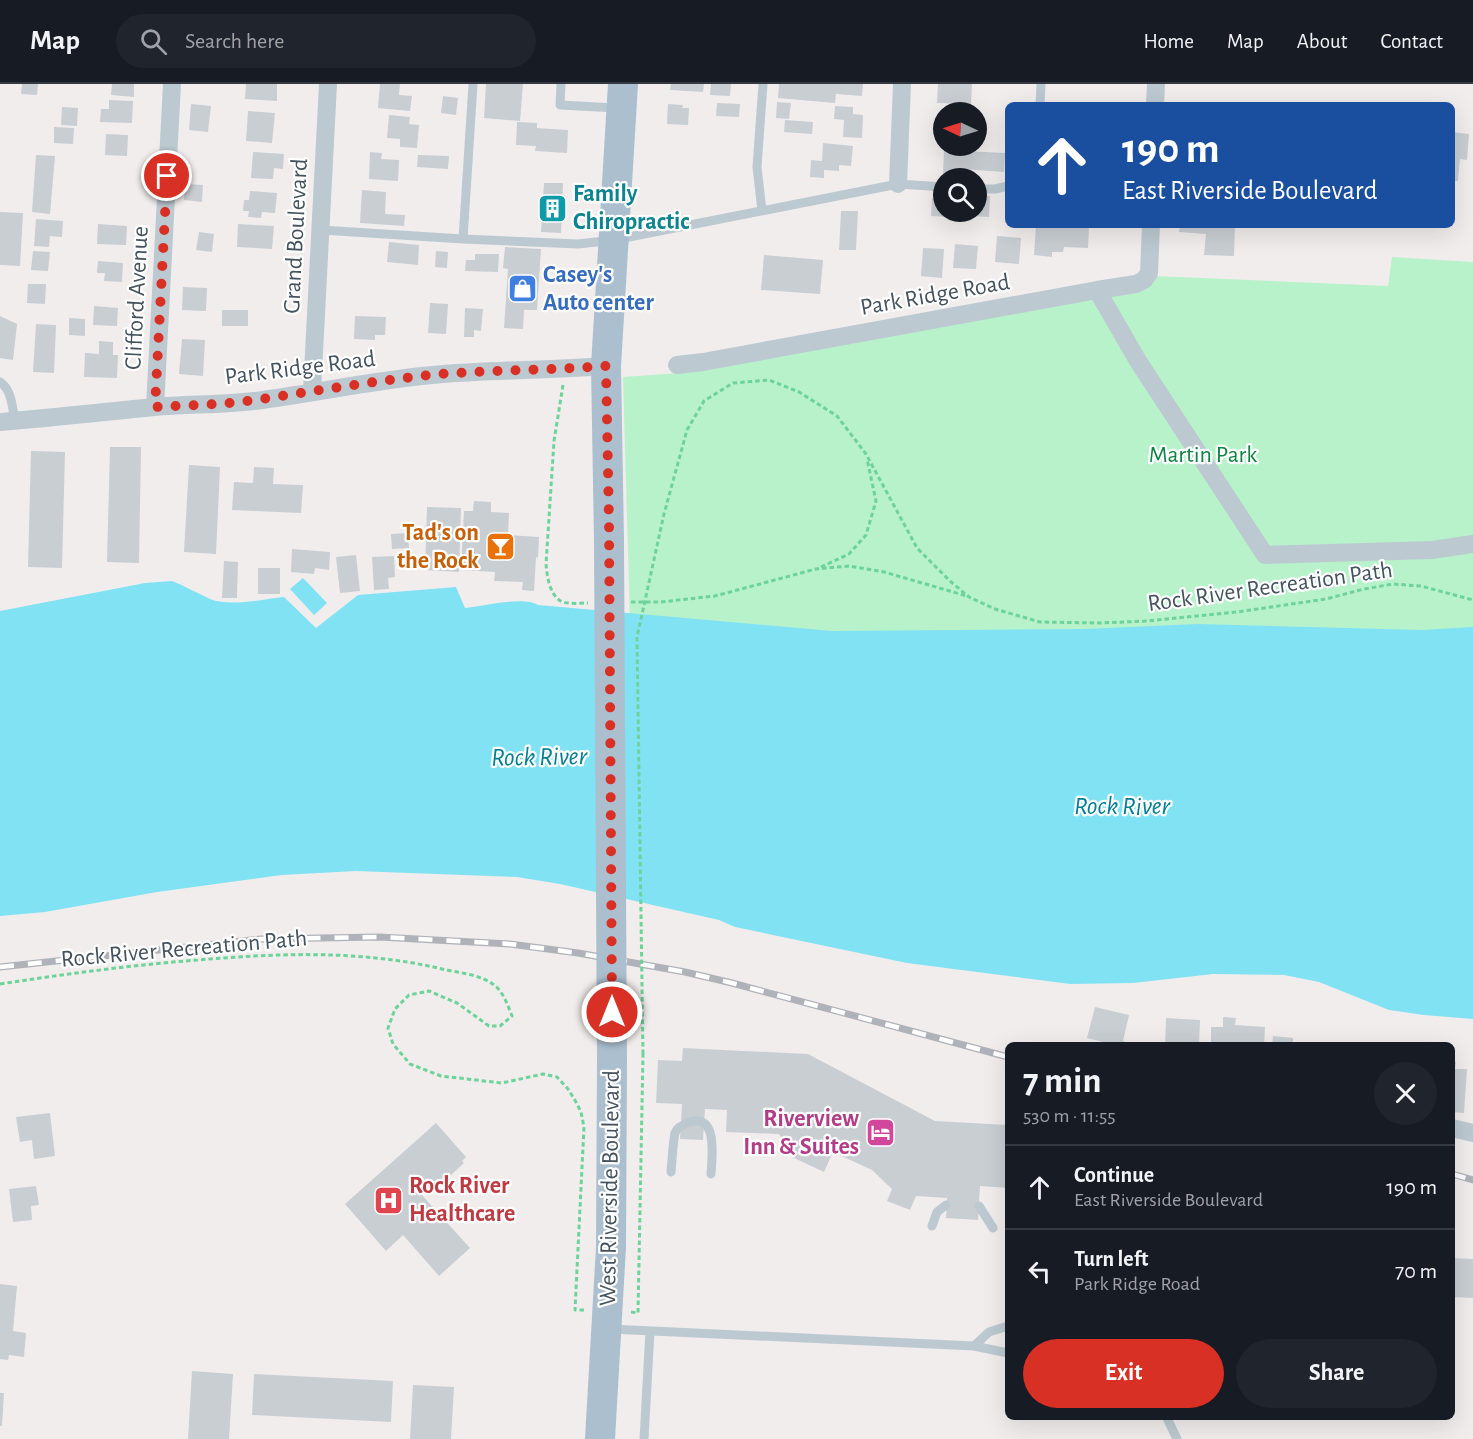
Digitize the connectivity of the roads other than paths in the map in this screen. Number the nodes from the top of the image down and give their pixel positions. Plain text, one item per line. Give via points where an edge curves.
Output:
1 (172, 84) edge
2 (328, 84) edge
3 (472, 84) edge
4 (561, 84) edge
5 (764, 84) edge
6 (902, 84) edge
7 (1041, 84) edge
8 (1156, 84) edge
9 (622, 96) edge
10 (1040, 102) edge
11 (1155, 102) edge
12 (898, 184) junction
13 (933, 186) edge
14 (1005, 187) edge
15 (987, 189) edge
16 (762, 211) junction
17 (1150, 228) edge
18 (321, 230) junction
19 (463, 239) junction
20 (614, 240) junction
21 (1097, 290) junction
22 (677, 365) dead end
23 (606, 366) junction
24 (0, 382) edge
25 (312, 391) junction
26 (155, 407) junction
27 (8, 422) edge
28 (1473, 544) edge
29 (1455, 1129) edge
30 (1473, 1133) edge
31 (671, 1172) dead end
32 (711, 1174) dead end
33 (946, 1204) dead end
34 (979, 1206) dead end
35 (932, 1226) dead end
36 (993, 1228) dead end
37 (608, 1319) junction
38 (1005, 1327) edge
39 (650, 1331) junction
40 (974, 1346) junction
41 (1005, 1352) edge
42 (1168, 1420) edge
43 (600, 1439) edge
44 (644, 1439) edge
45 (1177, 1439) edge

1 - 26 street, Clifford Avenue
2 - 18 street, Grand Boulevard
3 - 19 lane
4 - 9 lane via 560,105
5 - 16 lane via 757,167
6 - 12 street
7 - 10 lane
8 - 11 street
9 - 20 main road, West Riverside Boulevard
12 - 13 lane
12 - 16 lane
14 - 15 lane
16 - 20 lane
17 - 21 street, Park Ridge Road via 1149,273 1144,280
18 - 19 lane
18 - 25 street, Grand Boulevard
19 - 20 lane via 578,244
20 - 23 main road, West Riverside Boulevard
21 - 22 street, Park Ridge Road
21 - 28 street via 1138,361 1265,555 1432,550
23 - 25 street, Park Ridge Road via 440,374
23 - 37 main road, West Riverside Boulevard, bridge via 612,1060
24 - 27 lane via 9,392
25 - 26 street, Park Ridge Road via 252,401
26 - 27 street, Park Ridge Road
29 - 30 street
31 - 32 lane via 675,1133 693,1121 704,1123 710,1131
33 - 35 lane via 937,1212
34 - 36 lane
37 - 39 lane
37 - 43 main road, West Riverside Boulevard
38 - 40 lane via 989,1332
39 - 40 lane
39 - 44 lane
40 - 41 lane
42 - 45 lane

